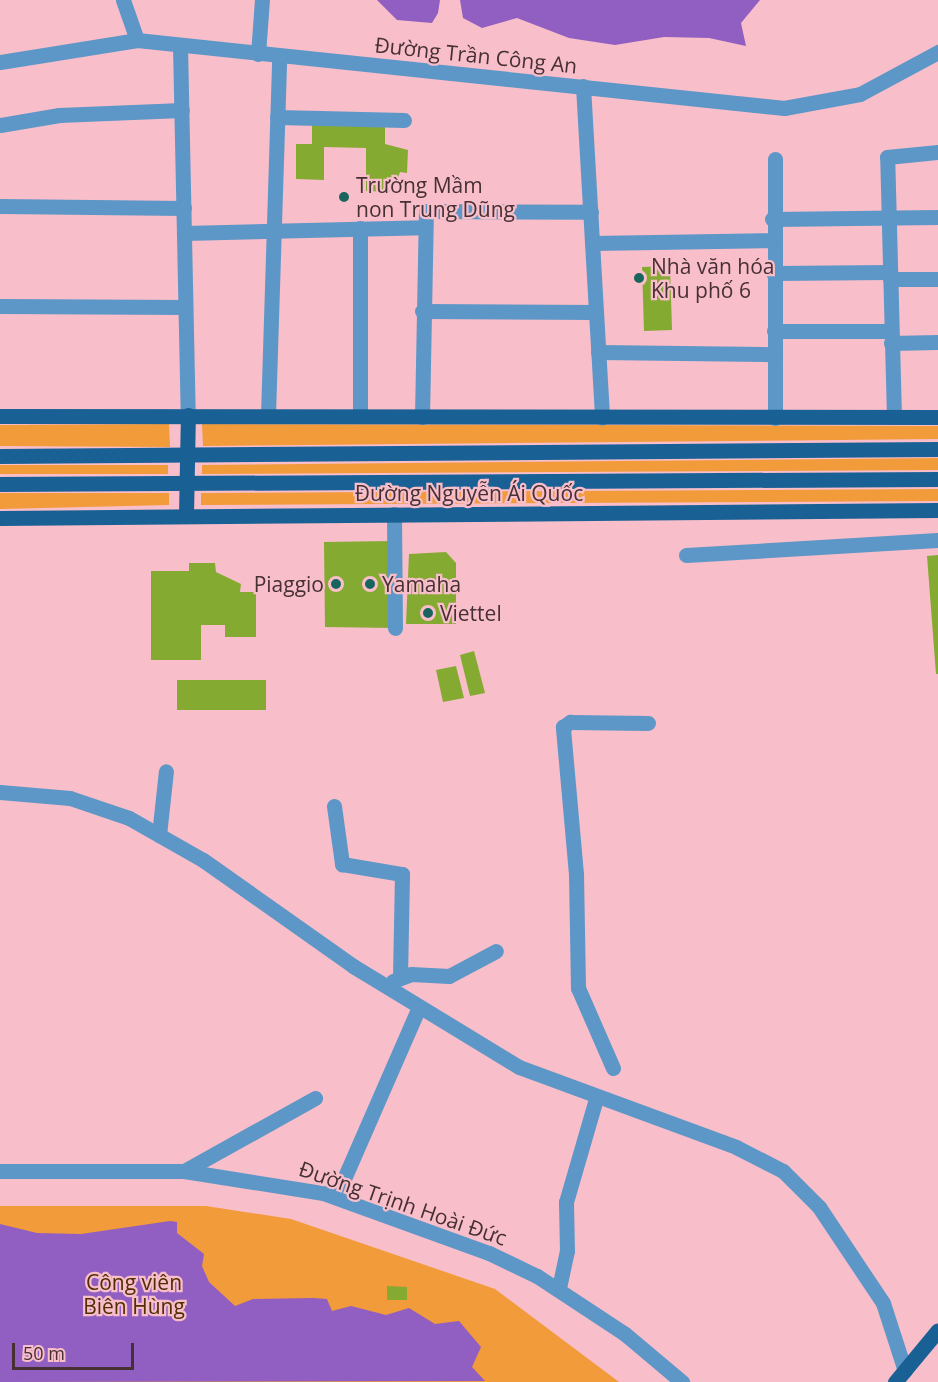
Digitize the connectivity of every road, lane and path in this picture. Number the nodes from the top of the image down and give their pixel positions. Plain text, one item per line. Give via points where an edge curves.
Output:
1 (123, 0) edge
2 (262, 0) edge
3 (136, 40) junction
4 (180, 45) junction
5 (938, 52) edge
6 (258, 54) junction
7 (279, 56) junction
8 (0, 62) edge
9 (583, 86) junction
10 (182, 110) junction
11 (277, 117) junction
12 (404, 120) dead end
13 (0, 125) edge
14 (938, 152) edge
15 (775, 159) dead end
16 (0, 206) edge
17 (184, 208) junction
18 (591, 212) junction
19 (938, 217) edge
20 (888, 218) junction
21 (772, 219) junction
22 (423, 227) junction
23 (360, 228) junction
24 (274, 230) junction
25 (184, 233) junction
26 (773, 240) junction
27 (592, 243) junction
28 (773, 273) junction
29 (890, 276) junction
30 (938, 279) edge
31 (0, 306) edge
32 (186, 307) junction
33 (422, 311) junction
34 (596, 312) junction
35 (774, 331) junction
36 (891, 337) junction
37 (938, 342) edge
38 (598, 352) junction
39 (774, 354) junction
40 (188, 415) junction
41 (268, 415) junction
42 (0, 416) edge
43 (360, 416) junction
44 (422, 417) junction
45 (602, 417) junction
46 (894, 417) junction
47 (938, 417) edge
48 (775, 418) junction
49 (938, 449) edge
50 (0, 456) edge
51 (187, 456) junction
52 (938, 479) edge
53 (186, 483) junction
54 (0, 484) edge
55 (938, 510) edge
56 (394, 514) junction
57 (186, 515) junction
58 (0, 518) edge
59 (938, 540) edge
60 (686, 555) dead end
61 (395, 627) dead end
62 (648, 723) dead end
63 (166, 771) dead end
64 (0, 792) edge
65 (334, 806) dead end
66 (159, 835) junction
67 (496, 951) dead end
68 (400, 976) junction
69 (386, 986) junction
70 (419, 1006) junction
71 (613, 1068) dead end
72 (315, 1098) dead end
73 (596, 1099) junction
74 (0, 1171) edge
75 (184, 1171) junction
76 (336, 1197) junction
77 (560, 1288) junction
78 (938, 1330) edge
79 (900, 1376) edge
80 (682, 1382) edge

1 - 3 street
2 - 6 street
3 - 4 street, Đường Trần Công An
3 - 8 street, Đường Trần Công An
4 - 6 street, Đường Trần Công An
4 - 10 street
5 - 9 street, Đường Trần Công An via 860,94 811,106
6 - 7 street, Đường Trần Công An
7 - 9 street, Đường Trần Công An
7 - 11 street
9 - 18 street
10 - 13 street via 59,115
10 - 17 street
11 - 12 street
11 - 24 street
14 - 20 street via 888,155
15 - 21 street
16 - 17 street
17 - 25 street
18 - 22 street via 431,210 423,216
18 - 27 street
19 - 20 street
20 - 21 street
20 - 29 street
21 - 26 street
22 - 23 street
22 - 33 street
23 - 24 street
23 - 43 street
24 - 25 street
24 - 41 street
25 - 32 street
26 - 27 street
26 - 28 street
27 - 34 street
28 - 29 street
28 - 35 street
29 - 30 street
29 - 36 street
31 - 32 street
32 - 40 street
33 - 34 street
33 - 44 street
34 - 38 street
35 - 36 street
35 - 39 street
36 - 37 street
36 - 46 street
38 - 39 street
38 - 45 street
39 - 48 street
40 - 41 main road
40 - 42 main road
40 - 51 main road
41 - 43 main road
43 - 44 main road
44 - 45 main road
45 - 48 main road
46 - 47 main road
46 - 48 main road
49 - 51 main road, Đường Nguyễn Ái Quốc
50 - 51 main road, Đường Nguyễn Ái Quốc
51 - 53 main road
52 - 53 main road, Đường Nguyễn Ái Quốc
53 - 54 main road, Đường Nguyễn Ái Quốc
53 - 57 main road
55 - 56 main road, Đường Nguyễn Ái Quốc
56 - 57 main road, Đường Nguyễn Ái Quốc
56 - 61 street
57 - 58 main road, Đường Nguyễn Ái Quốc
59 - 60 street
62 - 71 street via 570,722 563,727 576,874 578,988
63 - 66 street
64 - 66 street via 70,798 129,818
65 - 68 street via 342,864 402,874
66 - 69 street
67 - 68 street via 449,975
68 - 69 street
69 - 70 street
70 - 73 street via 519,1067
70 - 76 street
72 - 75 street
73 - 77 street via 566,1202 567,1251
73 - 79 street via 736,1147 798,1182 883,1303
74 - 75 street, Đường Trịnh Hoài Đức
75 - 76 street, Đường Trịnh Hoài Đức via 277,1182
76 - 77 street, Đường Trịnh Hoài Đức via 489,1253
77 - 80 street, Đường Trịnh Hoài Đức
78 - 79 main road

